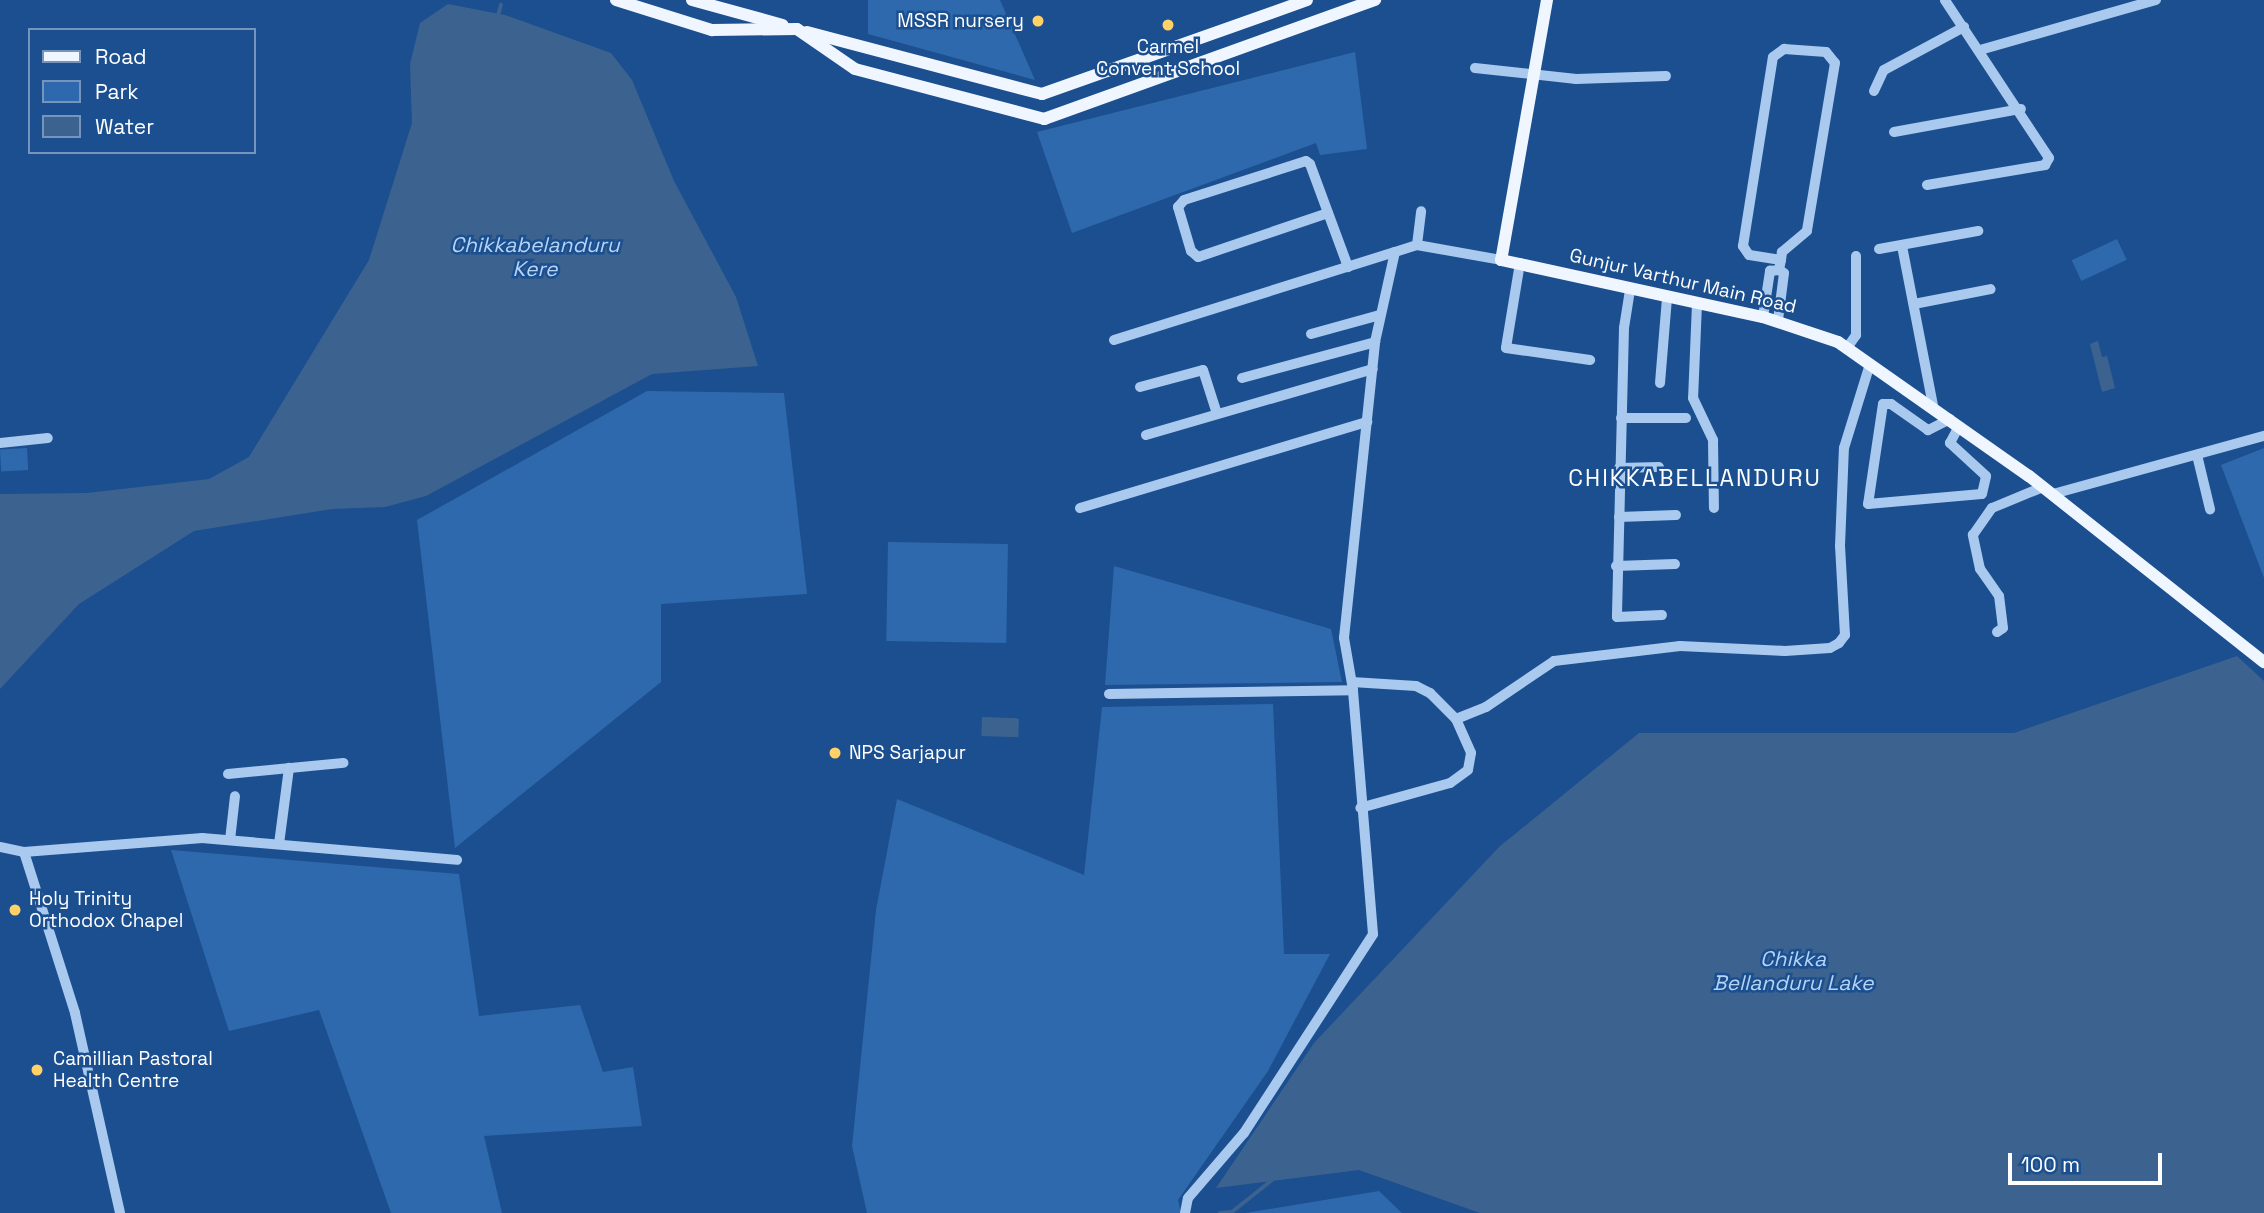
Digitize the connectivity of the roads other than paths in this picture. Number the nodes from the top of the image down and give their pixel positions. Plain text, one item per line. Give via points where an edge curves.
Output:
1 (616, 0) edge
2 (692, 0) edge
3 (1307, 0) edge
4 (1375, 0) edge
5 (1548, 0) edge
6 (1945, 0) edge
7 (2156, 0) edge
8 (1964, 27) junction
9 (797, 29) junction
10 (1980, 50) junction
11 (1475, 68) dead end
12 (1535, 74) junction
13 (1666, 76) dead end
14 (1874, 91) dead end
15 (2021, 109) junction
16 (1894, 132) dead end
17 (1927, 185) dead end
18 (1421, 211) dead end
19 (1328, 214) junction
20 (1978, 231) dead end
21 (1417, 245) junction
22 (1902, 246) junction
23 (1879, 249) dead end
24 (1395, 252) junction
25 (1856, 257) dead end
26 (1501, 260) junction
27 (1520, 263) junction
28 (1780, 265) junction
29 (1348, 267) junction
30 (1991, 289) dead end
31 (1630, 290) junction
32 (1667, 297) junction
33 (1697, 304) junction
34 (1914, 304) junction
35 (1380, 315) junction
36 (1763, 317) junction
37 (1778, 320) junction
38 (1311, 334) dead end
39 (1114, 340) dead end
40 (1375, 342) junction
41 (1847, 348) junction
42 (1590, 360) dead end
43 (1870, 364) junction
44 (1373, 369) junction
45 (1242, 379) dead end
46 (1660, 383) dead end
47 (1140, 387) dead end
48 (1933, 405) junction
49 (1217, 414) junction
50 (1621, 418) junction
51 (1686, 418) dead end
52 (1367, 422) junction
53 (1954, 422) junction
54 (1146, 435) dead end
55 (2264, 436) edge
56 (48, 438) dead end
57 (0, 443) edge
58 (2197, 455) junction
59 (1659, 467) dead end
60 (1619, 468) junction
61 (2048, 490) junction
62 (1080, 508) dead end
63 (1714, 508) dead end
64 (2210, 509) dead end
65 (1676, 515) dead end
66 (1619, 517) junction
67 (1675, 564) dead end
68 (1616, 566) junction
69 (1662, 615) dead end
70 (1997, 632) dead end
71 (2264, 662) edge
72 (1353, 686) junction
73 (1109, 694) dead end
74 (1456, 719) junction
75 (343, 763) dead end
76 (289, 768) junction
77 (228, 774) dead end
78 (235, 796) dead end
79 (1360, 808) junction
80 (230, 840) junction
81 (279, 844) junction
82 (0, 847) edge
83 (24, 852) junction
84 (457, 860) dead end
85 (120, 1213) edge
86 (1185, 1213) edge

1 - 9 main road via 712,30
2 - 9 main road
3 - 9 main road via 1042,94
4 - 9 main road via 1044,119 855,69
5 - 12 main road
6 - 8 street
7 - 10 street
8 - 10 street
8 - 14 street via 1884,70
10 - 15 street
11 - 12 street
12 - 13 street via 1576,79
12 - 26 main road
15 - 16 street
15 - 17 street via 2049,158 2045,165
18 - 21 street
19 - 19 street via 1198,257 1191,251 1178,207 1184,200 1300,160 1310,164
19 - 29 street
20 - 22 street
21 - 24 street
21 - 26 street
22 - 23 street
22 - 34 street
24 - 29 street
24 - 35 street
25 - 41 street via 1856,335
26 - 27 main road, Gunjur Varthur Main Road
27 - 31 main road, Gunjur Varthur Main Road
27 - 42 street via 1506,348
28 - 28 street via 1749,255 1743,246 1773,57 1784,49 1826,52 1835,63 1807,231 1782,252
28 - 36 street via 1770,271
28 - 37 street via 1784,273
29 - 39 street
30 - 34 street
31 - 32 main road, Gunjur Varthur Main Road
31 - 50 street
32 - 33 main road, Gunjur Varthur Main Road
32 - 46 street
33 - 36 main road, Gunjur Varthur Main Road
33 - 63 street via 1693,398 1713,440
34 - 48 street
35 - 38 street
35 - 40 street
36 - 37 main road, Gunjur Varthur Main Road
37 - 41 main road, Gunjur Varthur Main Road
40 - 44 street
40 - 45 street
41 - 43 main road, Gunjur Varthur Main Road
43 - 48 main road, Gunjur Varthur Main Road
43 - 74 street via 1844,448 1840,546 1845,635 1839,643 1830,648 1785,651 1680,646 1554,661 1486,707
44 - 49 street
44 - 52 street
47 - 49 street via 1203,370
48 - 53 main road, Gunjur Varthur Main Road
49 - 54 street
50 - 51 street
50 - 60 street
52 - 62 street
52 - 72 street via 1344,638
53 - 53 street via 1950,443 1986,476 1982,494 1868,504 1883,404 1892,404 1928,430
53 - 61 main road, Gunjur Varthur Main Road
55 - 58 street
56 - 57 street
58 - 61 street
58 - 64 street
59 - 60 street
60 - 66 street
61 - 70 street via 1992,508 1973,535 1980,569 1999,596 2003,628
61 - 71 main road, Gunjur Varthur Main Road via 2209,623
65 - 66 street
66 - 68 street
67 - 68 street
68 - 69 street via 1617,617
72 - 73 street
72 - 74 street via 1416,686
72 - 79 street
74 - 79 street via 1471,754 1468,770 1450,783
75 - 76 street
76 - 77 street
76 - 81 street
78 - 80 street
79 - 86 street via 1373,934 1244,1133 1188,1198
80 - 81 street
80 - 83 street via 96,844
81 - 84 street
82 - 83 street
83 - 85 street via 75,1013

